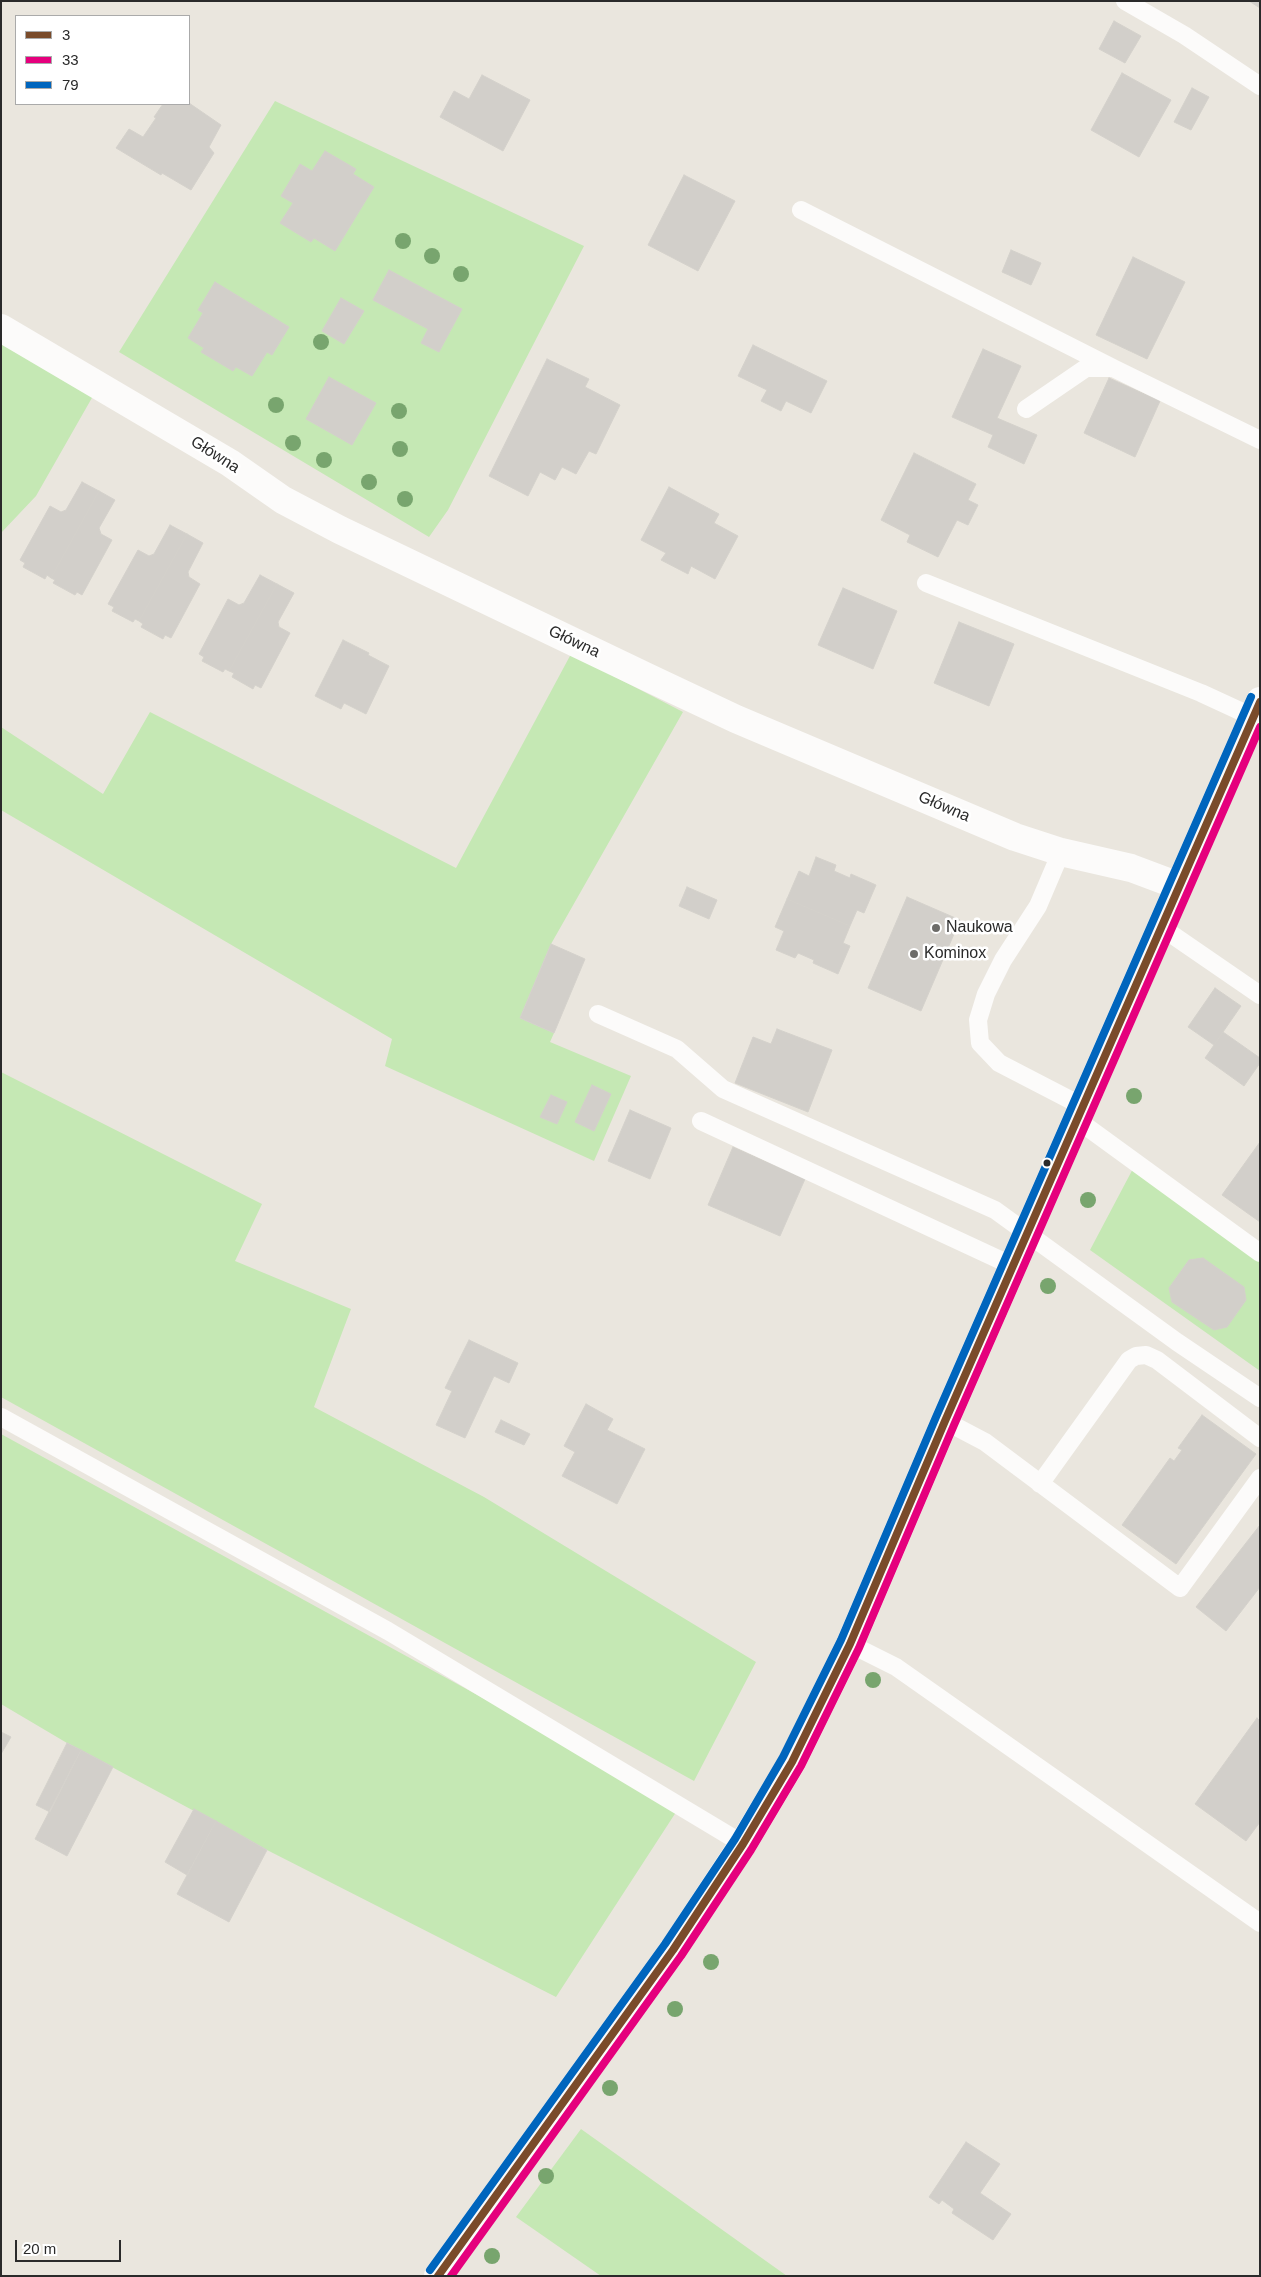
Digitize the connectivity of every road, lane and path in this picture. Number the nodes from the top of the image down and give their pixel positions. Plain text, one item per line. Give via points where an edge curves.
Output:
1 (1125, 1) edge
2 (1260, 86) edge
3 (801, 210) dead end
4 (1, 328) edge
5 (1113, 368) junction
6 (1026, 409) dead end
7 (1260, 440) edge
8 (926, 583) dead end
9 (1256, 709) edge
10 (1061, 852) junction
11 (1179, 886) junction
12 (1161, 927) junction
13 (1260, 995) edge
14 (598, 1014) dead end
15 (1079, 1113) junction
16 (701, 1121) dead end
17 (1027, 1232) junction
18 (1260, 1253) edge
19 (1012, 1266) junction
20 (1260, 1398) edge
21 (1, 1417) edge
22 (945, 1421) junction
23 (1260, 1438) edge
24 (1260, 1478) edge
25 (1040, 1484) junction
26 (850, 1644) junction
27 (743, 1844) junction
28 (1260, 1922) edge
29 (438, 2276) edge

1 - 2 lane via 1184,35
3 - 5 lane
4 - 10 main road, Główna via 230,463 283,500 340,530 736,719 962,815
5 - 6 lane via 1086,368
5 - 7 lane
8 - 9 lane via 1201,693
9 - 11 main road
10 - 11 main road, Główna via 1131,868
10 - 15 lane via 1038,906 995,977 978,1020 980,1043 999,1063
11 - 12 main road
12 - 13 lane
12 - 15 main road
14 - 17 lane via 677,1049 723,1090 995,1210
15 - 17 main road
15 - 18 lane
16 - 19 lane
17 - 19 main road
17 - 20 lane via 1177,1342
19 - 22 main road
21 - 27 lane via 388,1631
22 - 25 lane via 985,1442
22 - 26 main road
23 - 25 lane via 1158,1360 1146,1355 1136,1356 1129,1360
24 - 25 lane via 1180,1588
26 - 27 main road via 792,1762
26 - 28 lane via 896,1667
27 - 29 main road via 646,1988

